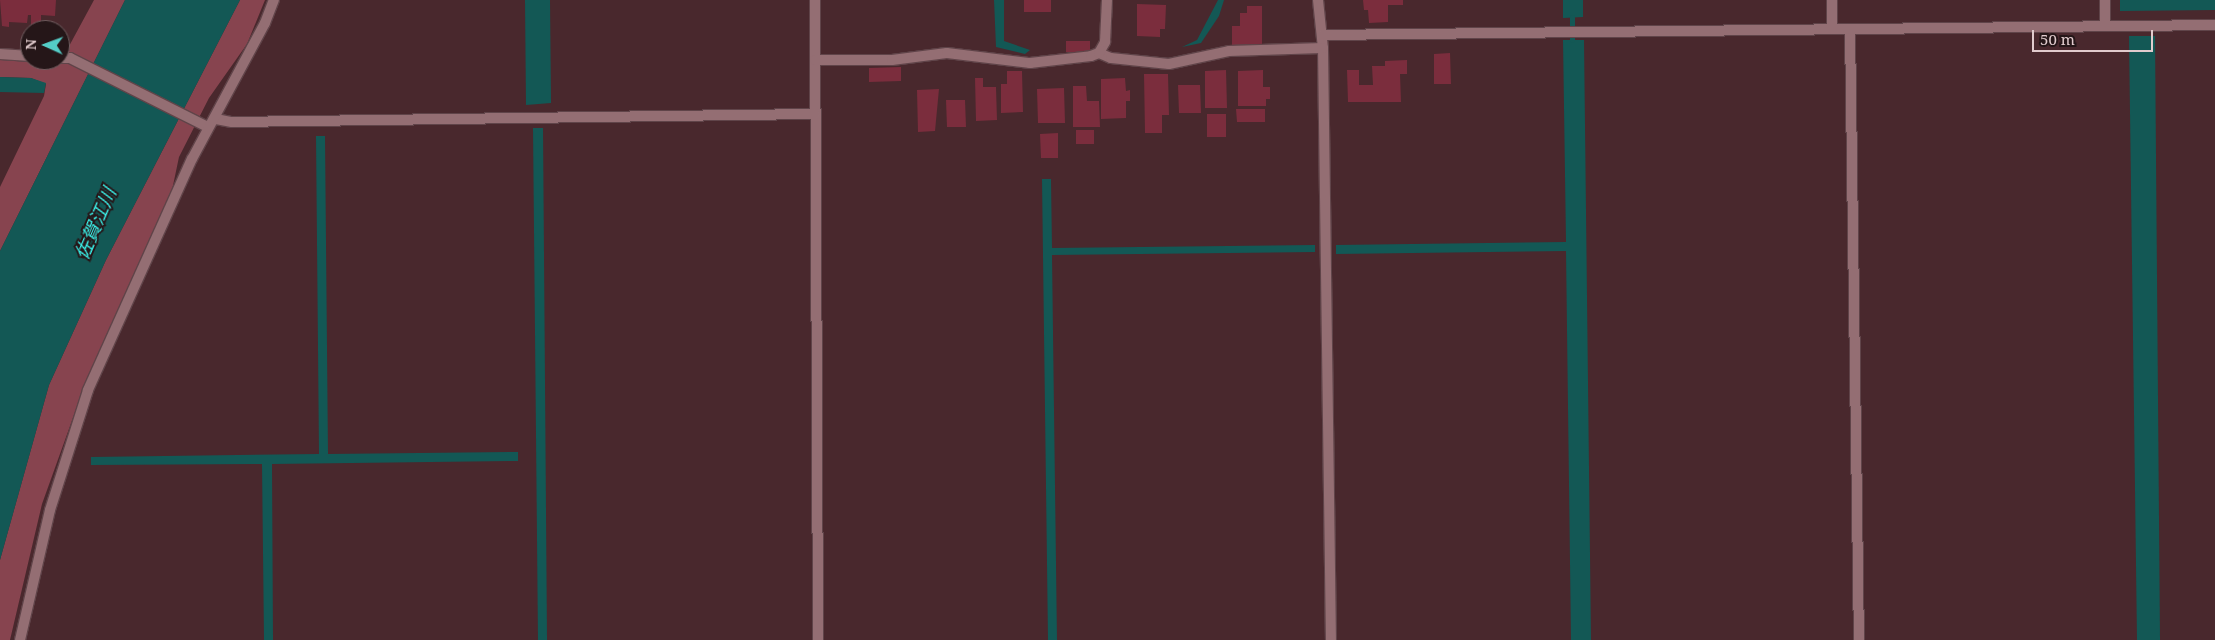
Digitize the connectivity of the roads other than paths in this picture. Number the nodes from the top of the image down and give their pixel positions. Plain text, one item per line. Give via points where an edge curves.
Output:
1 (274, 0) edge
2 (815, 0) edge
3 (1107, 0) edge
4 (1318, 0) edge
5 (1832, 0) edge
6 (2105, 0) edge
7 (2215, 24) edge
8 (2105, 26) junction
9 (1832, 28) junction
10 (1850, 29) junction
11 (1322, 35) junction
12 (1322, 48) junction
13 (1099, 53) junction
14 (0, 54) edge
15 (20, 55) edge
16 (70, 60) edge
17 (815, 60) junction
18 (815, 114) junction
19 (216, 119) junction
20 (208, 127) junction
21 (20, 640) edge
22 (818, 640) edge
23 (1331, 640) edge
24 (1859, 640) edge

1 - 19 street
2 - 17 street
3 - 13 street via 1105,42
4 - 11 street
5 - 9 street
6 - 8 street
7 - 8 street
8 - 10 street
9 - 10 street
9 - 11 street
10 - 24 street
11 - 12 street
12 - 13 street via 1229,51 1169,64 1111,58
12 - 23 street
13 - 17 street via 1072,60 1030,63 947,53 892,60
14 - 15 street
16 - 20 street
17 - 18 street
18 - 19 street via 232,122
18 - 22 street
19 - 20 street
20 - 21 street via 88,390 50,510

